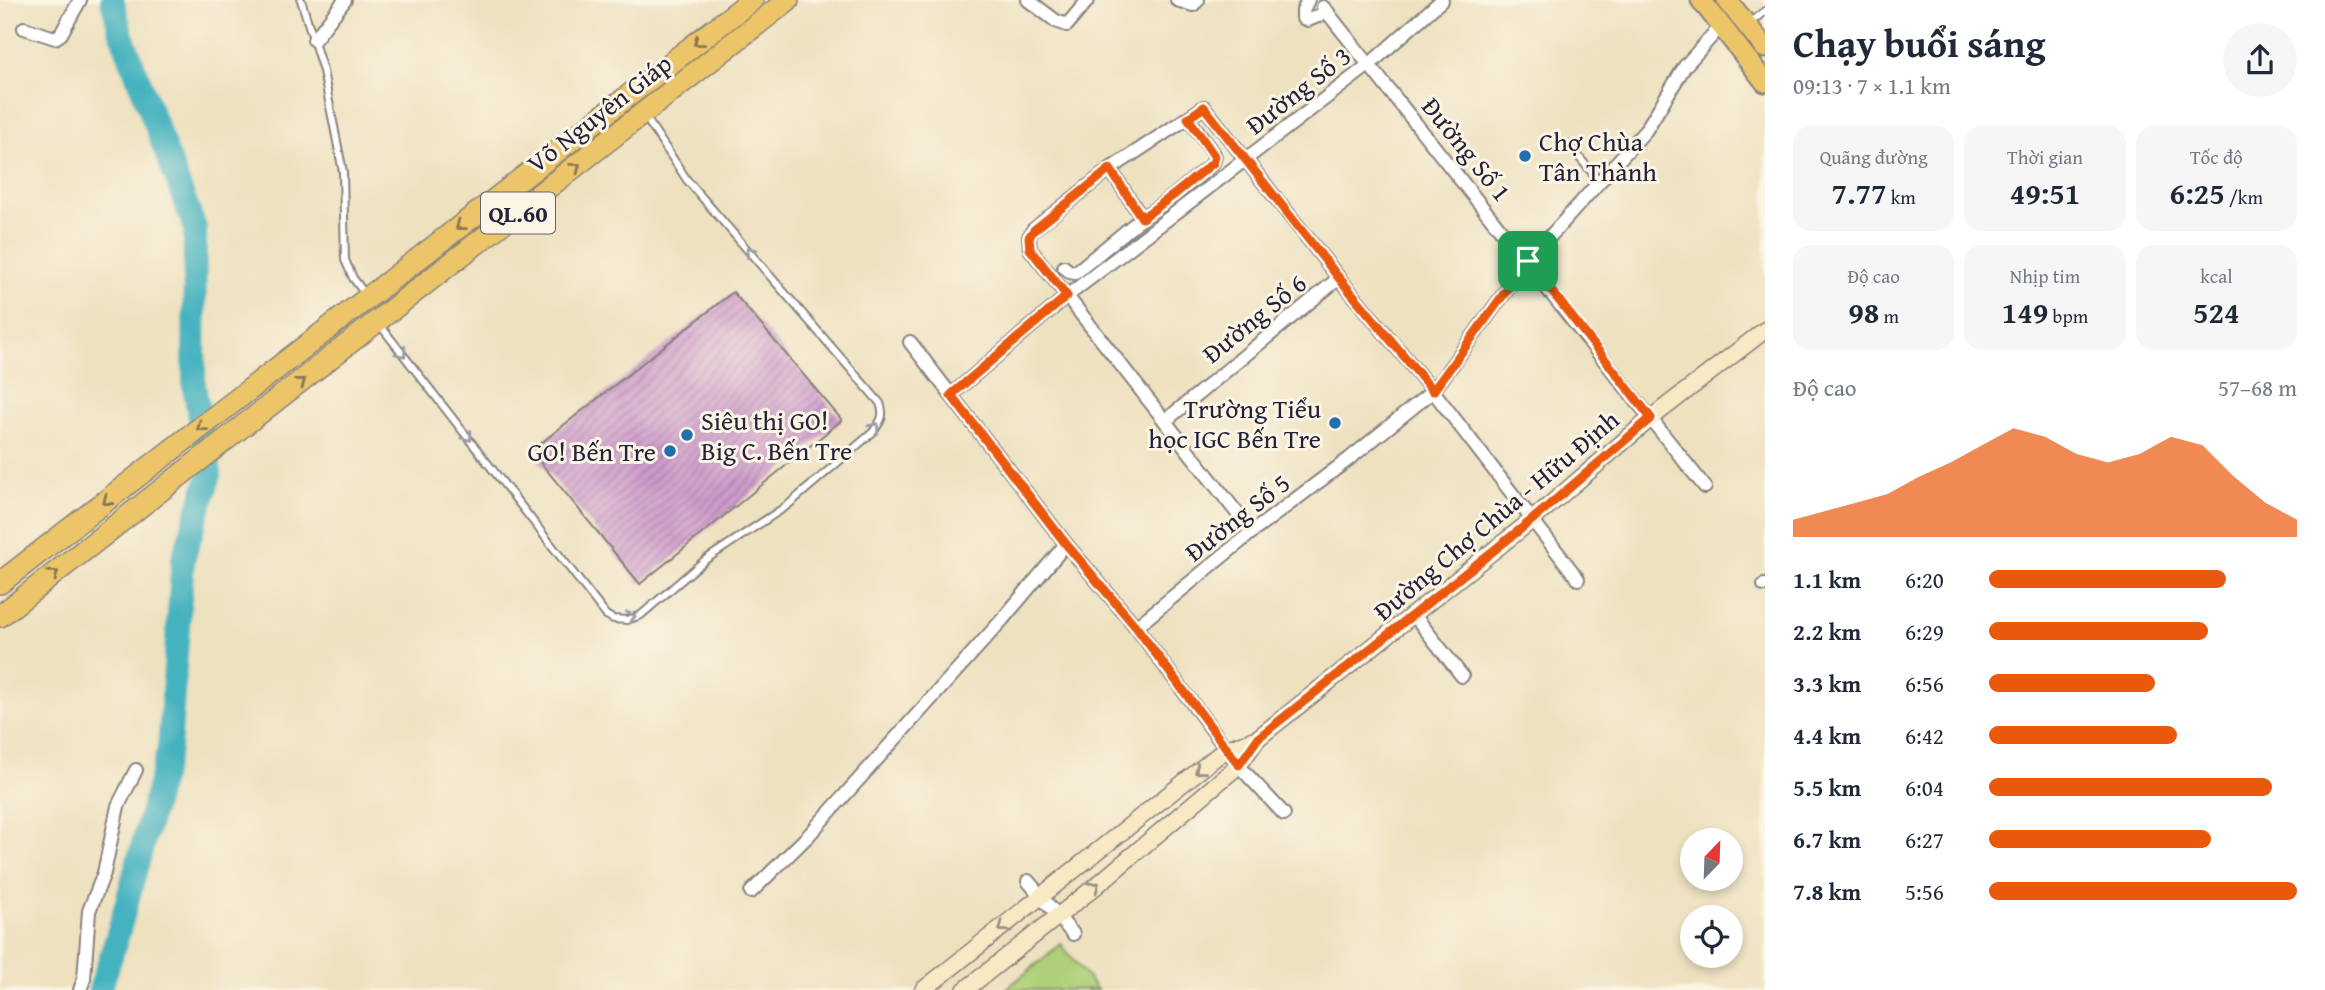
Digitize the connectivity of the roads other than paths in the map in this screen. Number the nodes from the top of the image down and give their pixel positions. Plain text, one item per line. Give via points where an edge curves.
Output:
1 (80, 0) edge
2 (301, 0) edge
3 (345, 0) edge
4 (752, 0) edge
5 (788, 0) edge
6 (1028, 0) edge
7 (1088, 0) edge
8 (1177, 0) edge
9 (1198, 0) edge
10 (1308, 0) edge
11 (1700, 0) edge
12 (1727, 0) edge
13 (1440, 1) edge
14 (1765, 11) edge
15 (1747, 25) junction
16 (1721, 26) junction
17 (24, 28) dead end
18 (314, 40) junction
19 (1765, 48) edge
20 (1370, 64) junction
21 (1765, 82) edge
22 (643, 114) junction
23 (1188, 118) junction
24 (1568, 145) dead end
25 (1245, 159) junction
26 (1110, 169) junction
27 (1600, 182) junction
28 (1142, 218) junction
29 (1528, 261) junction
30 (1064, 267) dead end
31 (1339, 278) junction
32 (1067, 296) junction
33 (368, 298) junction
34 (378, 323) junction
35 (1765, 330) edge
36 (910, 342) dead end
37 (1433, 391) junction
38 (951, 395) junction
39 (1651, 418) junction
40 (1165, 421) junction
41 (1705, 486) dead end
42 (1532, 520) junction
43 (1252, 532) junction
44 (1066, 544) junction
45 (1578, 579) dead end
46 (0, 583) edge
47 (1414, 615) junction
48 (0, 616) edge
49 (1136, 627) junction
50 (1462, 676) dead end
51 (1258, 738) junction
52 (1226, 749) junction
53 (1239, 765) junction
54 (136, 769) dead end
55 (1284, 814) dead end
56 (1028, 881) dead end
57 (751, 892) dead end
58 (1042, 897) junction
59 (1058, 916) junction
60 (1073, 934) dead end
61 (80, 990) edge
62 (923, 990) edge
63 (965, 990) edge

1 - 17 street via 55,38
2 - 18 lane
3 - 18 street
4 -> 33 highway, Võ Nguyên Giáp / QL.60
5 - 22 highway, Võ Nguyên Giáp / QL.60
6 - 7 street via 1064,25
8 - 9 street via 1193,5
10 - 20 street, Đường Số 1 via 1303,18 1308,20 1325,9
11 - 16 main road
12 - 15 main road
13 - 20 street, Đường Số 3
14 - 15 lane
15 - 19 main road
16 - 21 main road
16 - 27 street, Đường Số 5 via 1685,66 1646,130
18 - 33 lane via 343,172 345,260
20 - 25 street, Đường Số 3
20 - 29 street, Đường Số 1
34 -> 22 highway, Võ Nguyên Giáp / QL.60
34 -> 22 lane via 613,619 641,615 705,560 788,505 873,432 883,418 880,403 687,180
23 - 25 street via 1204,107
23 - 26 street
23 - 28 street via 1213,152 1213,163
24 - 27 lane
25 - 31 street
25 - 32 street, Đường Số 3
26 - 28 street
26 - 32 street via 1029,237 1030,249
27 - 29 street, Đường Số 5
28 - 30 street via 1075,272
29 - 37 street, Đường Số 5
29 - 39 street, Đường Số 1
31 - 37 street
31 - 40 street, Đường Số 6
32 - 38 street, Đường Số 3
32 - 40 street
33 -> 46 highway, Võ Nguyên Giáp / QL.60
48 -> 34 highway, Võ Nguyên Giáp / QL.60
35 - 39 street, Đường Chợ Chùa - Hữu Định
36 - 38 street
37 - 42 street
37 - 43 street, Đường Số 5
38 - 44 street
39 - 41 street, Đường Số 1
39 - 42 street, Đường Chợ Chùa - Hữu Định
40 - 43 street
42 - 45 street
42 - 47 street, Đường Chợ Chùa - Hữu Định
43 - 49 street, Đường Số 5
44 - 49 street
44 - 57 street via 808,836
47 - 50 street
47 - 51 street, Đường Chợ Chùa - Hữu Định
49 - 52 street
51 - 52 street
51 - 53 street
52 - 53 street
52 -> 58 street
53 - 55 street
59 -> 53 street
54 - 61 street via 122,795 104,873 89,911
56 - 58 street
58 - 59 street
58 -> 62 street
59 - 60 street
59 - 63 street

